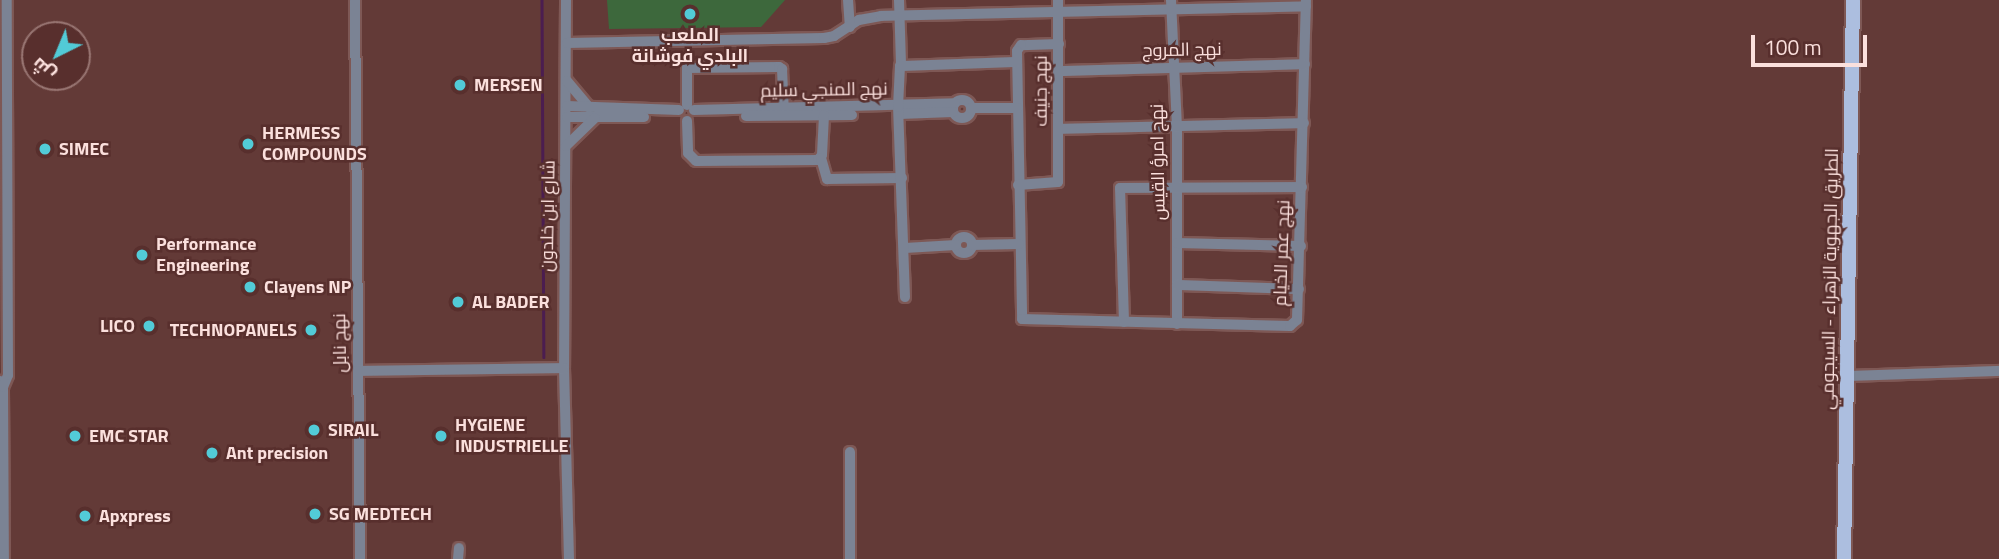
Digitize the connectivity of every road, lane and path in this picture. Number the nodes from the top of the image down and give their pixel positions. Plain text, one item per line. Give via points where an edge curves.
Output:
1 (7, 0) edge
2 (355, 0) edge
3 (566, 0) edge
4 (848, 0) edge
5 (899, 0) edge
6 (950, 0) edge
7 (995, 0) edge
8 (1058, 0) edge
9 (1853, 0) edge
10 (1306, 3) edge
11 (1171, 5) edge
12 (1118, 6) edge
13 (995, 12) junction
14 (1058, 13) junction
15 (950, 14) junction
16 (899, 15) junction
17 (850, 27) junction
18 (566, 43) junction
19 (1059, 44) junction
20 (1017, 62) junction
21 (901, 64) junction
22 (1306, 64) junction
23 (1173, 67) junction
24 (1060, 71) junction
25 (567, 80) junction
26 (1018, 108) junction
27 (899, 110) junction
28 (567, 112) junction
29 (784, 112) junction
30 (592, 113) junction
31 (687, 113) junction
32 (824, 115) junction
33 (1304, 123) junction
34 (1177, 125) junction
35 (1059, 129) junction
36 (566, 146) junction
37 (821, 158) junction
38 (902, 178) junction
39 (1018, 185) junction
40 (1302, 187) junction
41 (1175, 190) junction
42 (1177, 243) junction
43 (1019, 244) junction
44 (1301, 246) junction
45 (905, 247) junction
46 (1177, 285) junction
47 (1298, 289) junction
48 (905, 297) dead end
49 (1124, 322) junction
50 (1177, 324) junction
51 (564, 368) junction
52 (358, 371) junction
53 (1999, 371) edge
54 (1846, 376) junction
55 (4, 381) edge
56 (850, 452) dead end
57 (4, 559) edge
58 (360, 559) edge
59 (569, 559) edge
60 (850, 559) edge
61 (1844, 559) edge

1 - 55 street
2 - 52 street, نهج نابل
3 - 18 street, شارع ابن خلدون
4 - 17 street
5 - 16 street
6 - 15 street
7 - 13 street
8 - 14 street, نهج جنيف
9 - 54 main road, الطريق الجهوية الزهراء - السيجومي
10 - 11 street
10 - 22 street, نهج عمر الخيام
11 - 12 street
11 - 23 street, نهج امرؤ القيس
12 - 14 street
13 - 14 street
13 - 15 street
14 - 19 street, نهج جنيف
15 - 16 street
16 - 17 street via 867,18
16 - 21 street
17 - 18 street via 824,38
18 - 25 street, شارع ابن خلدون
19 - 20 street via 1018,46
19 - 24 street, نهج جنيف
20 - 21 street
20 - 26 street
21 - 27 street
22 - 23 street, نهج المروج
22 - 33 street, نهج عمر الخيام
23 - 24 street, نهج المروج
23 - 34 street, نهج امرؤ القيس
24 - 35 street, نهج جنيف
25 - 28 street, شارع ابن خلدون
25 - 30 street
26 - 27 street, نهج المنجي سليم via 971,108 963,100 954,108
26 - 39 street
27 - 29 street, نهج المنجي سليم
27 - 32 street, نهج المنجي سليم
27 - 38 street
28 - 30 street, نهج المنجي سليم
28 - 36 street, شارع ابن خلدون
29 - 31 street, نهج المنجي سليم
29 - 31 street via 779,67 687,68
29 - 32 street, نهج المنجي سليم
30 - 31 street, نهج المنجي سليم
30 - 36 street
31 - 37 street via 688,153 696,161
32 - 37 street
33 - 34 street
33 - 40 street, نهج عمر الخيام
34 - 35 street
34 - 41 street, نهج امرؤ القيس
35 - 39 street, نهج جنيف via 1058,182
36 - 51 street, شارع ابن خلدون
37 - 38 street via 827,179
38 - 45 street
39 - 43 street
40 - 41 street
40 - 44 street, نهج عمر الخيام
41 - 42 street, نهج امرؤ القيس
41 - 49 street via 1120,188
42 - 44 street
42 - 46 street, نهج امرؤ القيس
43 - 45 street via 972,245 964,237 956,245
43 - 49 street, نهج عمر الخيام via 1022,319
44 - 47 street, نهج عمر الخيام
45 - 48 street
46 - 47 street
46 - 50 street, نهج امرؤ القيس
47 - 50 street, نهج عمر الخيام via 1297,320 1290,326
49 - 50 street, نهج عمر الخيام
51 - 52 street
51 - 59 street, شارع ابن خلدون
52 - 58 street, نهج نابل
53 - 54 street
54 - 61 main road, الطريق الجهوية الزهراء - السيجومي
55 - 57 street
56 - 60 street

